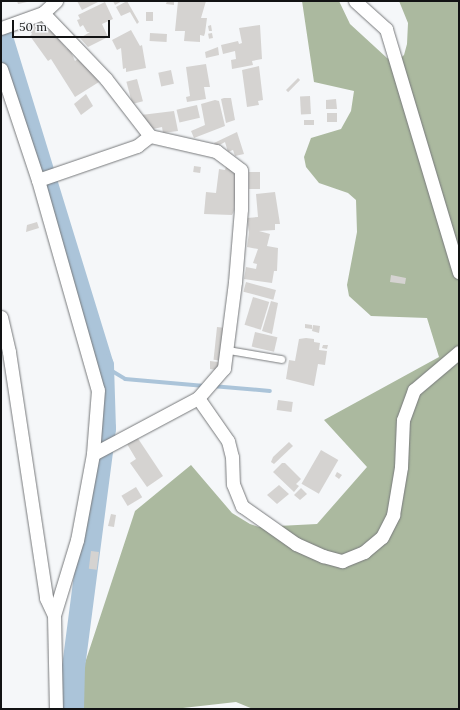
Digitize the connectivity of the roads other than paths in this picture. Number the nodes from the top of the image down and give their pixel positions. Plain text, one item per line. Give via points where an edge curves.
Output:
1 (56, 1) edge
2 (355, 1) edge
3 (43, 13) junction
4 (2, 27) edge
5 (1, 69) edge
6 (150, 136) junction
7 (38, 180) junction
8 (459, 272) edge
9 (1, 317) edge
10 (228, 350) junction
11 (459, 352) edge
12 (281, 358) dead end
13 (204, 390) junction
14 (93, 454) junction
15 (54, 615) junction
16 (56, 709) edge

1 - 3 street
2 - 8 street via 386,29
3 - 4 street
3 - 6 street via 106,79
5 - 7 street
6 - 7 street via 137,146
6 - 10 street via 216,151 241,170 241,209
7 - 14 street via 98,390
9 - 15 street via 11,360 46,598
10 - 12 lane
10 - 13 street via 224,368
11 - 13 street via 414,390 403,420 401,466 393,515 382,537 364,552 342,561 296,544 242,506 233,484 232,457 228,441
13 - 14 street
14 - 15 street via 77,540
15 - 16 street

